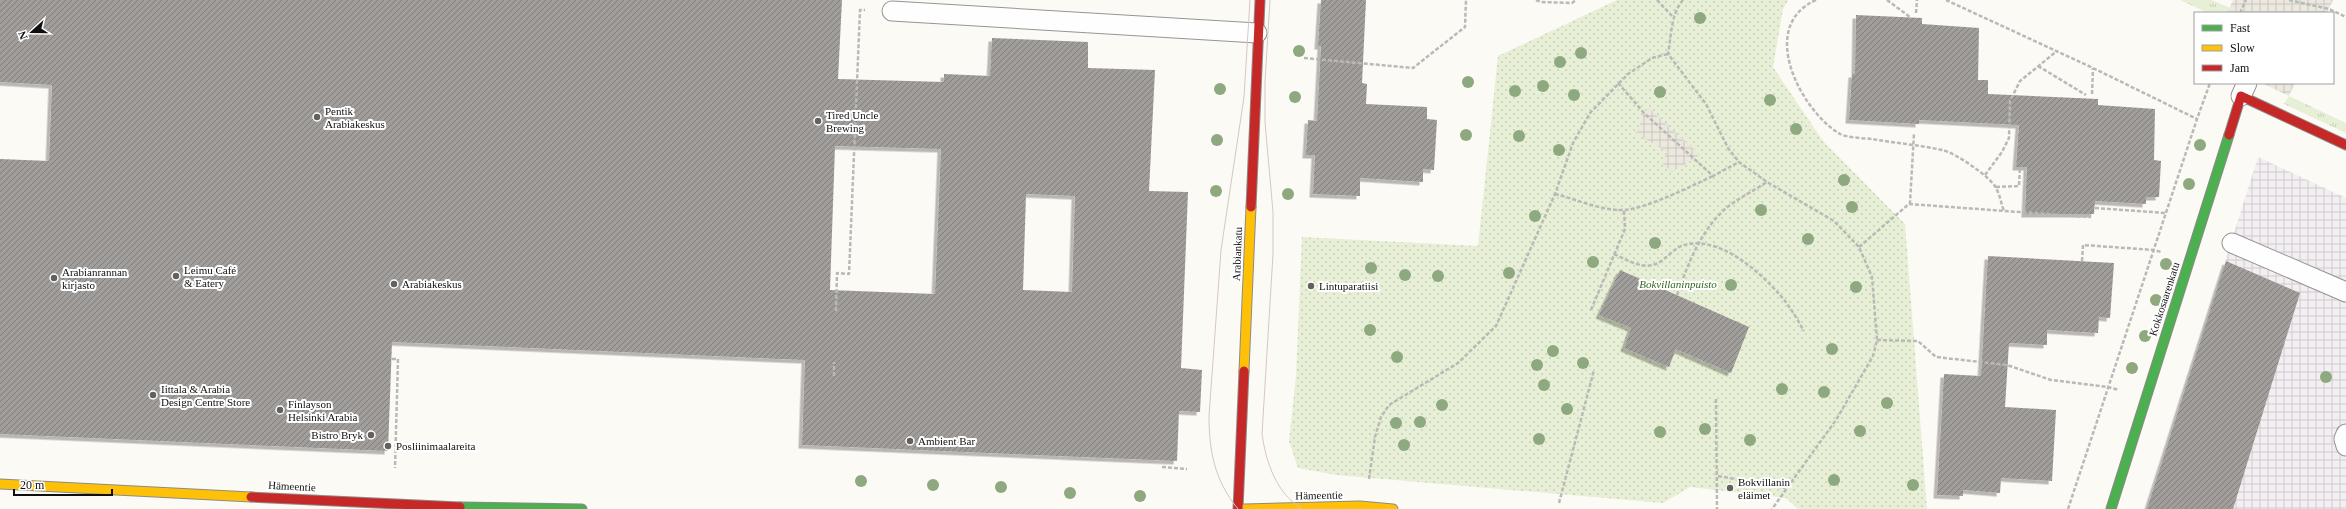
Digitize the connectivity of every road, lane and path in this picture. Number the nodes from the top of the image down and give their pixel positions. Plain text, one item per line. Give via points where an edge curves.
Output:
1 (1260, 0) edge
2 (1466, 0) edge
3 (1536, 0) edge
4 (1576, 0) edge
5 (1657, 0) edge
6 (1683, 0) edge
7 (1816, 0) edge
8 (1887, 0) edge
9 (1917, 0) edge
10 (1946, 0) edge
11 (2246, 0) edge
12 (2288, 0) edge
13 (892, 11) joint
14 (1916, 12) dead end
15 (2240, 12) edge
16 (1910, 17) dead end
17 (2346, 17) edge
18 (1674, 18) junction
19 (1257, 33) junction
20 (2057, 51) junction
21 (1668, 54) junction
22 (1304, 58) dead end
23 (2038, 66) junction
24 (2093, 68) junction
25 (1618, 83) junction
26 (2210, 84) edge
27 (2244, 90) edge
28 (2092, 94) dead end
29 (2086, 95) dead end
30 (2196, 119) junction
31 (1914, 133) dead end
32 (2346, 145) edge
33 (1914, 146) junction
34 (1739, 162) junction
35 (2020, 167) dead end
36 (1985, 175) junction
37 (1713, 176) junction
38 (1767, 182) junction
39 (1996, 186) junction
40 (1555, 194) junction
41 (1909, 204) junction
42 (2095, 208) dead end
43 (1624, 210) junction
44 (2004, 211) junction
45 (2090, 213) dead end
46 (2166, 213) junction
47 (1698, 243) junction
48 (2232, 243) dead end
49 (1859, 247) junction
50 (2154, 250) junction
51 (1614, 254) junction
52 (2082, 261) dead end
53 (2188, 263) junction
54 (2346, 292) edge
55 (1677, 295) dead end
56 (1591, 310) dead end
57 (836, 311) dead end
58 (1804, 331) dead end
59 (1877, 340) junction
60 (392, 359) dead end
61 (834, 362) dead end
62 (1594, 370) dead end
63 (834, 376) dead end
64 (2108, 387) junction
65 (1716, 399) dead end
66 (2145, 399) junction
67 (2346, 434) edge
68 (2346, 446) edge
69 (395, 468) dead end
70 (1162, 468) dead end
71 (1187, 469) dead end
72 (1718, 476) junction
73 (1369, 480) dead end
74 (0, 484) edge
75 (1785, 488) junction
76 (1559, 503) dead end
77 (582, 509) edge
78 (1238, 509) edge
79 (1244, 509) edge
80 (1394, 509) edge
81 (1717, 509) edge
82 (1772, 509) edge
83 (2068, 509) edge
84 (2111, 509) edge

1 - 19 street, Arabiankatu
2 - 22 path via 1465,27 1413,68
3 - 4 path via 1572,3
5 - 18 path
6 - 18 path
7 - 33 path via 1791,20 1786,39 1787,56 1798,85 1819,117 1841,134
8 - 16 path
9 - 14 path
10 - 20 path
11 - 15 path
12 - 17 path via 2329,9
13 - 19 lane
13 - 57 path via 860,10 849,274 837,273
18 - 21 path
19 - 78 street, Arabiankatu
20 - 23 path
20 - 24 path
21 - 25 path via 1652,58
21 - 34 path via 1706,104 1728,148
23 - 29 path
23 - 36 path via 2020,81 2010,101 2009,138
24 - 28 path
24 - 30 path
25 - 37 path via 1644,113
25 - 40 path via 1590,113 1573,143
26 - 30 path
27 - 32 street
27 - 53 street, Kokkosaarenkatu
30 - 46 path
31 - 33 path
33 - 36 path via 1944,150
33 - 41 path
34 - 37 path
34 - 38 path
35 - 39 path via 2019,186
36 - 39 path
37 - 43 path via 1685,189
38 - 47 path via 1726,208
38 - 49 path via 1834,221
39 - 44 path
40 - 43 path via 1602,208
40 - 73 path via 1496,326 1458,363 1395,400 1381,417 1375,437
41 - 44 path
41 - 49 path
42 - 46 path
43 - 51 path via 1625,229
44 - 45 path via 2090,216
46 - 50 path
47 - 51 path via 1681,246 1653,266 1644,267
47 - 55 path
47 - 58 path via 1719,248 1744,262 1781,296
48 - 54 lane
49 - 59 path via 1872,277
50 - 52 path via 2083,245
50 - 53 path
50 - 64 path
51 - 56 path
53 - 66 street, Kokkosaarenkatu
59 - 64 path via 1918,341 1936,357 2007,365 2051,380
59 - 75 path via 1873,356 1836,420
60 - 69 path via 398,359
61 - 63 path
62 - 76 path
64 - 66 path
64 - 83 path
65 - 72 path
66 - 84 street, Kokkosaarenkatu
67 - 68 lane
70 - 71 path
72 - 75 path
72 - 81 path
74 - 77 street, Hämeentie via 481,508
75 - 82 path
79 - 80 street, Hämeentie via 1360,506

